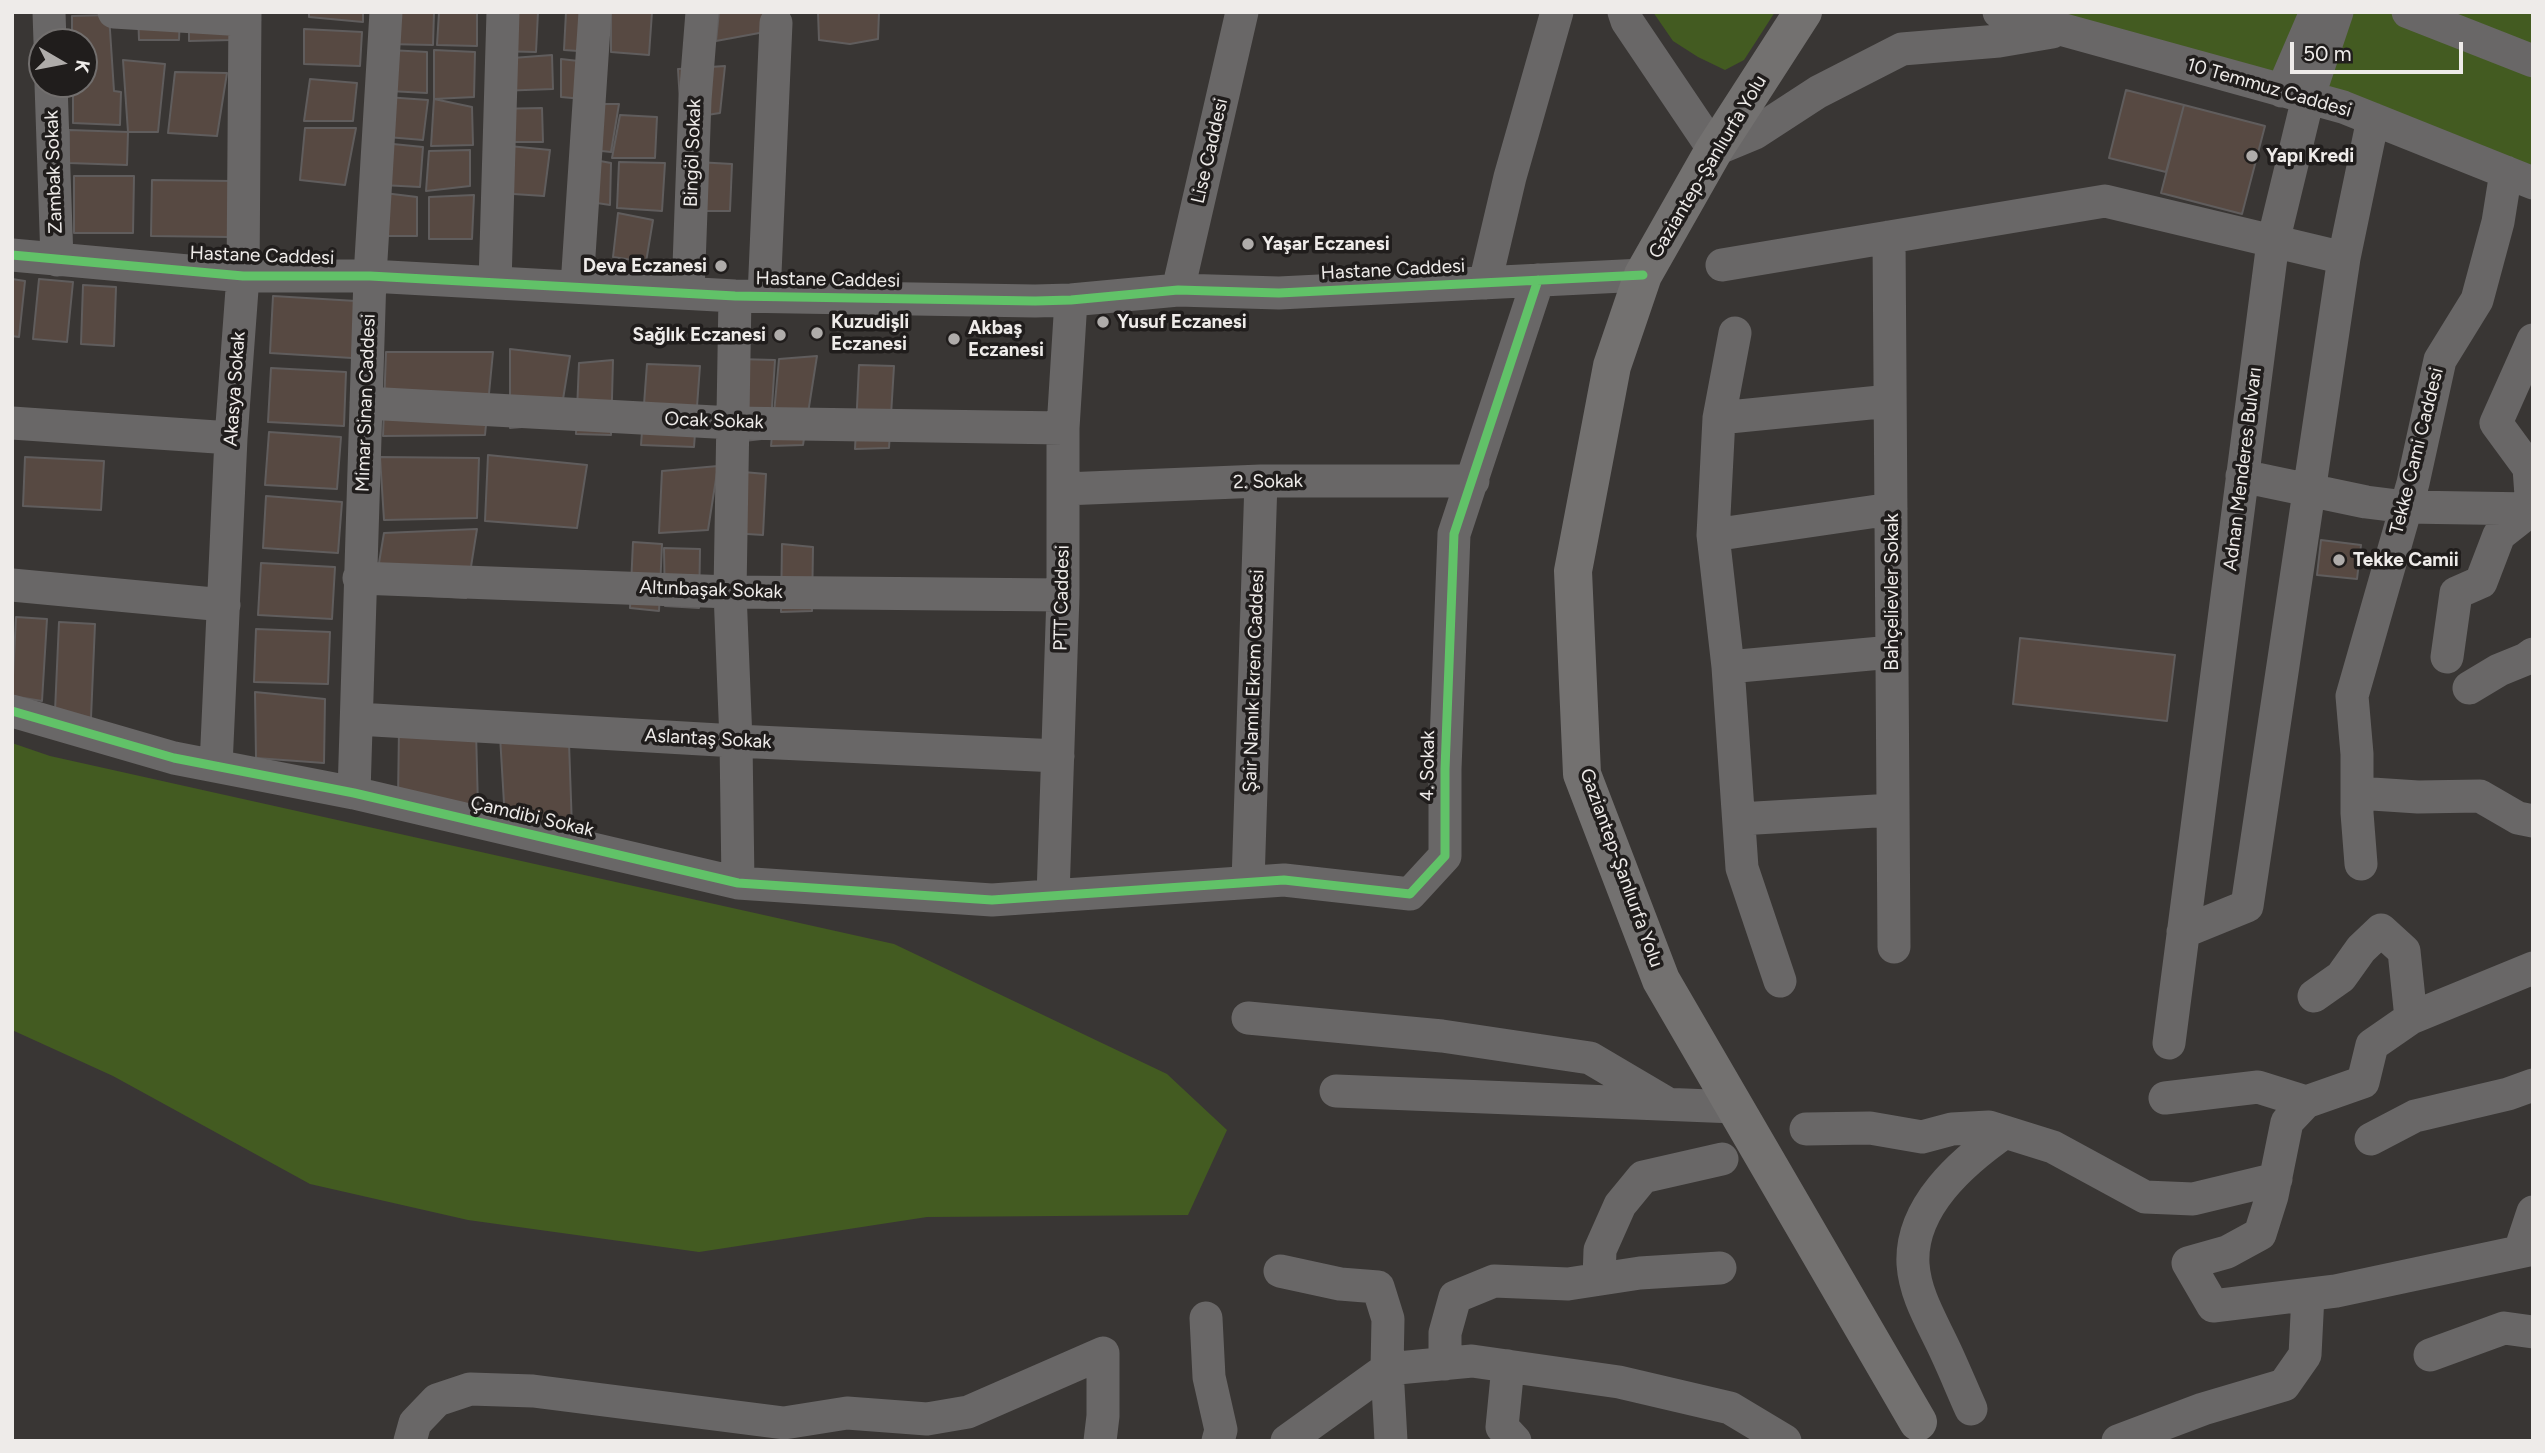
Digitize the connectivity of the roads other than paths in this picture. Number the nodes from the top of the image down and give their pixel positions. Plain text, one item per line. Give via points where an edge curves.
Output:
1 (114, 12) edge
2 (386, 12) edge
3 (503, 12) edge
4 (595, 12) edge
5 (702, 12) edge
6 (1242, 12) edge
7 (1557, 12) edge
8 (1624, 12) edge
9 (1999, 12) edge
10 (2316, 12) edge
11 (2337, 12) edge
12 (2409, 12) edge
13 (245, 16) edge
14 (776, 23) dead end
15 (1794, 26) edge
16 (2060, 30) junction
17 (2533, 61) edge
18 (2295, 94) junction
19 (51, 98) edge
20 (2372, 119) junction
21 (1714, 150) junction
22 (2519, 177) edge
23 (1889, 237) junction
24 (2273, 242) junction
25 (12, 255) edge
26 (2344, 258) junction
27 (57, 260) junction
28 (1722, 265) dead end
29 (1643, 275) junction
30 (243, 276) junction
31 (370, 276) junction
32 (1538, 280) junction
33 (495, 283) junction
34 (1485, 283) junction
35 (577, 286) junction
36 (1178, 290) junction
37 (688, 293) junction
38 (749, 296) junction
39 (1071, 300) junction
40 (1735, 333) dead end
41 (2533, 340) edge
42 (1890, 401) junction
43 (366, 403) junction
44 (1718, 418) junction
45 (12, 423) edge
46 (733, 423) junction
47 (1063, 428) junction
48 (231, 438) junction
49 (2242, 476) junction
50 (1261, 481) junction
51 (1473, 481) junction
52 (1064, 489) junction
53 (2309, 490) junction
54 (2406, 507) junction
55 (1891, 509) junction
56 (2533, 509) edge
57 (1713, 535) junction
58 (359, 578) junction
59 (12, 585) edge
60 (730, 592) junction
61 (1063, 594) junction
62 (224, 605) junction
63 (1892, 652) junction
64 (2531, 652) edge
65 (2448, 657) dead end
66 (1728, 667) junction
67 (2469, 688) dead end
68 (12, 711) edge
69 (358, 719) junction
70 (736, 741) junction
71 (1058, 756) junction
72 (216, 766) junction
73 (354, 793) junction
74 (2357, 793) junction
75 (1893, 810) junction
76 (1739, 819) junction
77 (2533, 821) edge
78 (2361, 864) dead end
79 (1248, 882) junction
80 (738, 883) junction
81 (1053, 896) junction
82 (2183, 932) junction
83 (1894, 947) dead end
84 (2533, 968) edge
85 (1780, 981) dead end
86 (2314, 996) dead end
87 (1248, 1018) dead end
88 (2411, 1018) junction
89 (2169, 1043) dead end
90 (2533, 1085) edge
91 (1336, 1091) dead end
92 (2165, 1098) dead end
93 (2306, 1102) junction
94 (1668, 1104) junction
95 (1735, 1107) junction
96 (1806, 1129) dead end
97 (2005, 1132) junction
98 (2371, 1139) dead end
99 (1722, 1159) dead end
100 (2276, 1179) junction
101 (2533, 1212) edge
102 (2526, 1250) edge
103 (1720, 1268) dead end
104 (1280, 1272) dead end
105 (1599, 1279) junction
106 (2308, 1294) junction
107 (1206, 1318) dead end
108 (2533, 1332) edge
109 (2430, 1355) dead end
110 (1445, 1364) junction
111 (1508, 1366) junction
112 (1387, 1369) junction
113 (1971, 1409) dead end
114 (1918, 1422) dead end
115 (410, 1441) edge
116 (1100, 1441) edge
117 (1218, 1441) edge
118 (1287, 1441) edge
119 (1391, 1441) edge
120 (1515, 1441) edge
121 (1784, 1441) edge
122 (2119, 1441) edge

1 - 13 street
2 - 31 street, Mimar Sinan Caddesi
3 - 33 street
4 - 35 street
5 - 37 street, Bingöl Sokak
6 - 36 street, Lise Caddesi
7 - 34 street
8 - 21 street
9 - 16 street, 10 Temmuz Caddesi
10 - 18 street
11 - 18 street, Adnan Menderes Bulvarı
12 - 17 street
13 - 30 street, Akasya Sokak
14 - 38 street
15 - 21 main road, Gaziantep-Şanlıurfa Yolu
16 - 18 street, 10 Temmuz Caddesi
16 - 21 street via 1999,41 1902,49 1818,92 1755,133
18 - 20 street, 10 Temmuz Caddesi
18 - 24 street, Adnan Menderes Bulvarı
19 - 27 street, Zambak Sokak
20 - 22 street, 10 Temmuz Caddesi
20 - 26 street
21 - 29 main road, Gaziantep-Şanlıurfa Yolu
22 - 54 street, Tekke Cami Caddesi via 2498,222 2477,300 2440,360
23 - 24 street via 2105,201
23 - 28 street
23 - 42 street, Bahçelievler Sokak
24 - 26 street
24 - 49 street, Adnan Menderes Bulvarı
25 - 27 street, Hastane Caddesi
26 - 53 street
27 - 30 street, Hastane Caddesi
29 - 32 street, Hastane Caddesi
29 - 95 main road, Gaziantep-Şanlıurfa Yolu via 1612,366 1573,571 1583,774 1661,980
30 - 31 street, Hastane Caddesi
30 - 48 street, Akasya Sokak
31 - 33 street, Hastane Caddesi
31 - 43 street, Mimar Sinan Caddesi
32 - 34 street, Hastane Caddesi
32 - 51 street, 4. Sokak
33 - 35 street, Hastane Caddesi
34 - 36 street, Hastane Caddesi via 1279,293
35 - 37 street, Hastane Caddesi
36 - 39 street, Hastane Caddesi
37 - 38 street, Hastane Caddesi
38 - 39 street, Hastane Caddesi
38 - 46 street
39 - 47 street, PTT Caddesi
40 - 44 street
41 - 56 street via 2496,423 2529,468
42 - 44 street
42 - 55 street, Bahçelievler Sokak
43 - 46 street, Ocak Sokak
43 - 58 street, Mimar Sinan Caddesi
44 - 57 street
45 - 48 street
46 - 47 street, Ocak Sokak
46 - 60 street
47 - 52 street, PTT Caddesi
48 - 62 street, Akasya Sokak
49 - 53 street
49 - 82 street, Adnan Menderes Bulvarı
50 - 51 street, 2. Sokak
50 - 52 street, 2. Sokak
50 - 79 street, Şair Namık Ekrem Caddesi
51 - 79 street, 4. Sokak via 1454,534 1445,856 1410,894 1284,880
52 - 61 street, PTT Caddesi
53 - 54 street
53 - 82 street via 2247,906
54 - 56 street
54 - 74 street, Tekke Cami Caddesi via 2352,696
55 - 57 street
55 - 63 street, Bahçelievler Sokak
56 - 65 street via 2499,535 2481,582 2456,593
57 - 66 street
58 - 60 street, Altınbaşak Sokak
58 - 69 street, Mimar Sinan Caddesi
59 - 62 street
60 - 61 street, Altınbaşak Sokak
60 - 70 street
61 - 71 street, PTT Caddesi
62 - 72 street, Akasya Sokak
63 - 66 street
63 - 75 street, Bahçelievler Sokak
64 - 67 street
66 - 76 street
68 - 72 street, Çamdibi Sokak
69 - 70 street, Aslantaş Sokak
69 - 73 street, Mimar Sinan Caddesi
70 - 71 street, Aslantaş Sokak
70 - 80 street
71 - 81 street, PTT Caddesi
72 - 73 street, Çamdibi Sokak
73 - 80 street, Çamdibi Sokak
74 - 77 street via 2480,796 2518,818
74 - 78 street, Tekke Cami Caddesi
75 - 76 street
75 - 83 street, Bahçelievler Sokak
76 - 85 street via 1742,868
79 - 81 street, 4. Sokak
80 - 81 street, Çamdibi Sokak via 992,900
82 - 89 street, Adnan Menderes Bulvarı
84 - 88 street
86 - 88 street via 2341,977 2361,948 2381,930 2404,951
87 - 94 street via 1442,1035 1590,1058
88 - 93 street via 2372,1045 2363,1082
90 - 98 street via 2415,1116
91 - 94 street
92 - 93 street via 2258,1087
93 - 100 street via 2287,1122
94 - 95 street
95 - 114 main road, Gaziantep-Şanlıurfa Yolu
96 - 97 street via 1870,1128 1922,1137 1952,1129 1989,1127
97 - 100 street via 2053,1147 2144,1197 2193,1199
97 - 113 street via 1942,1185 1917,1231 1913,1264 1920,1299
99 - 105 street via 1643,1177 1620,1205 1600,1251
100 - 106 street via 2260,1234 2227,1252 2188,1264 2213,1306
101 - 102 street
102 - 106 street
103 - 105 street
104 - 112 street via 1378,1287 1388,1319
105 - 110 street via 1568,1284 1494,1281 1455,1297 1445,1333
106 - 122 street via 2305,1354 2284,1385
107 - 117 street via 1209,1377 1221,1430
108 - 109 street via 2504,1328
110 - 111 street via 1472,1361
110 - 112 street
111 - 120 street via 1502,1427
111 - 121 street via 1619,1382 1730,1408
112 - 118 street
112 - 119 street
115 - 116 street via 415,1423 437,1400 470,1389 533,1391 784,1423 847,1413 927,1419 968,1412 1102,1353

